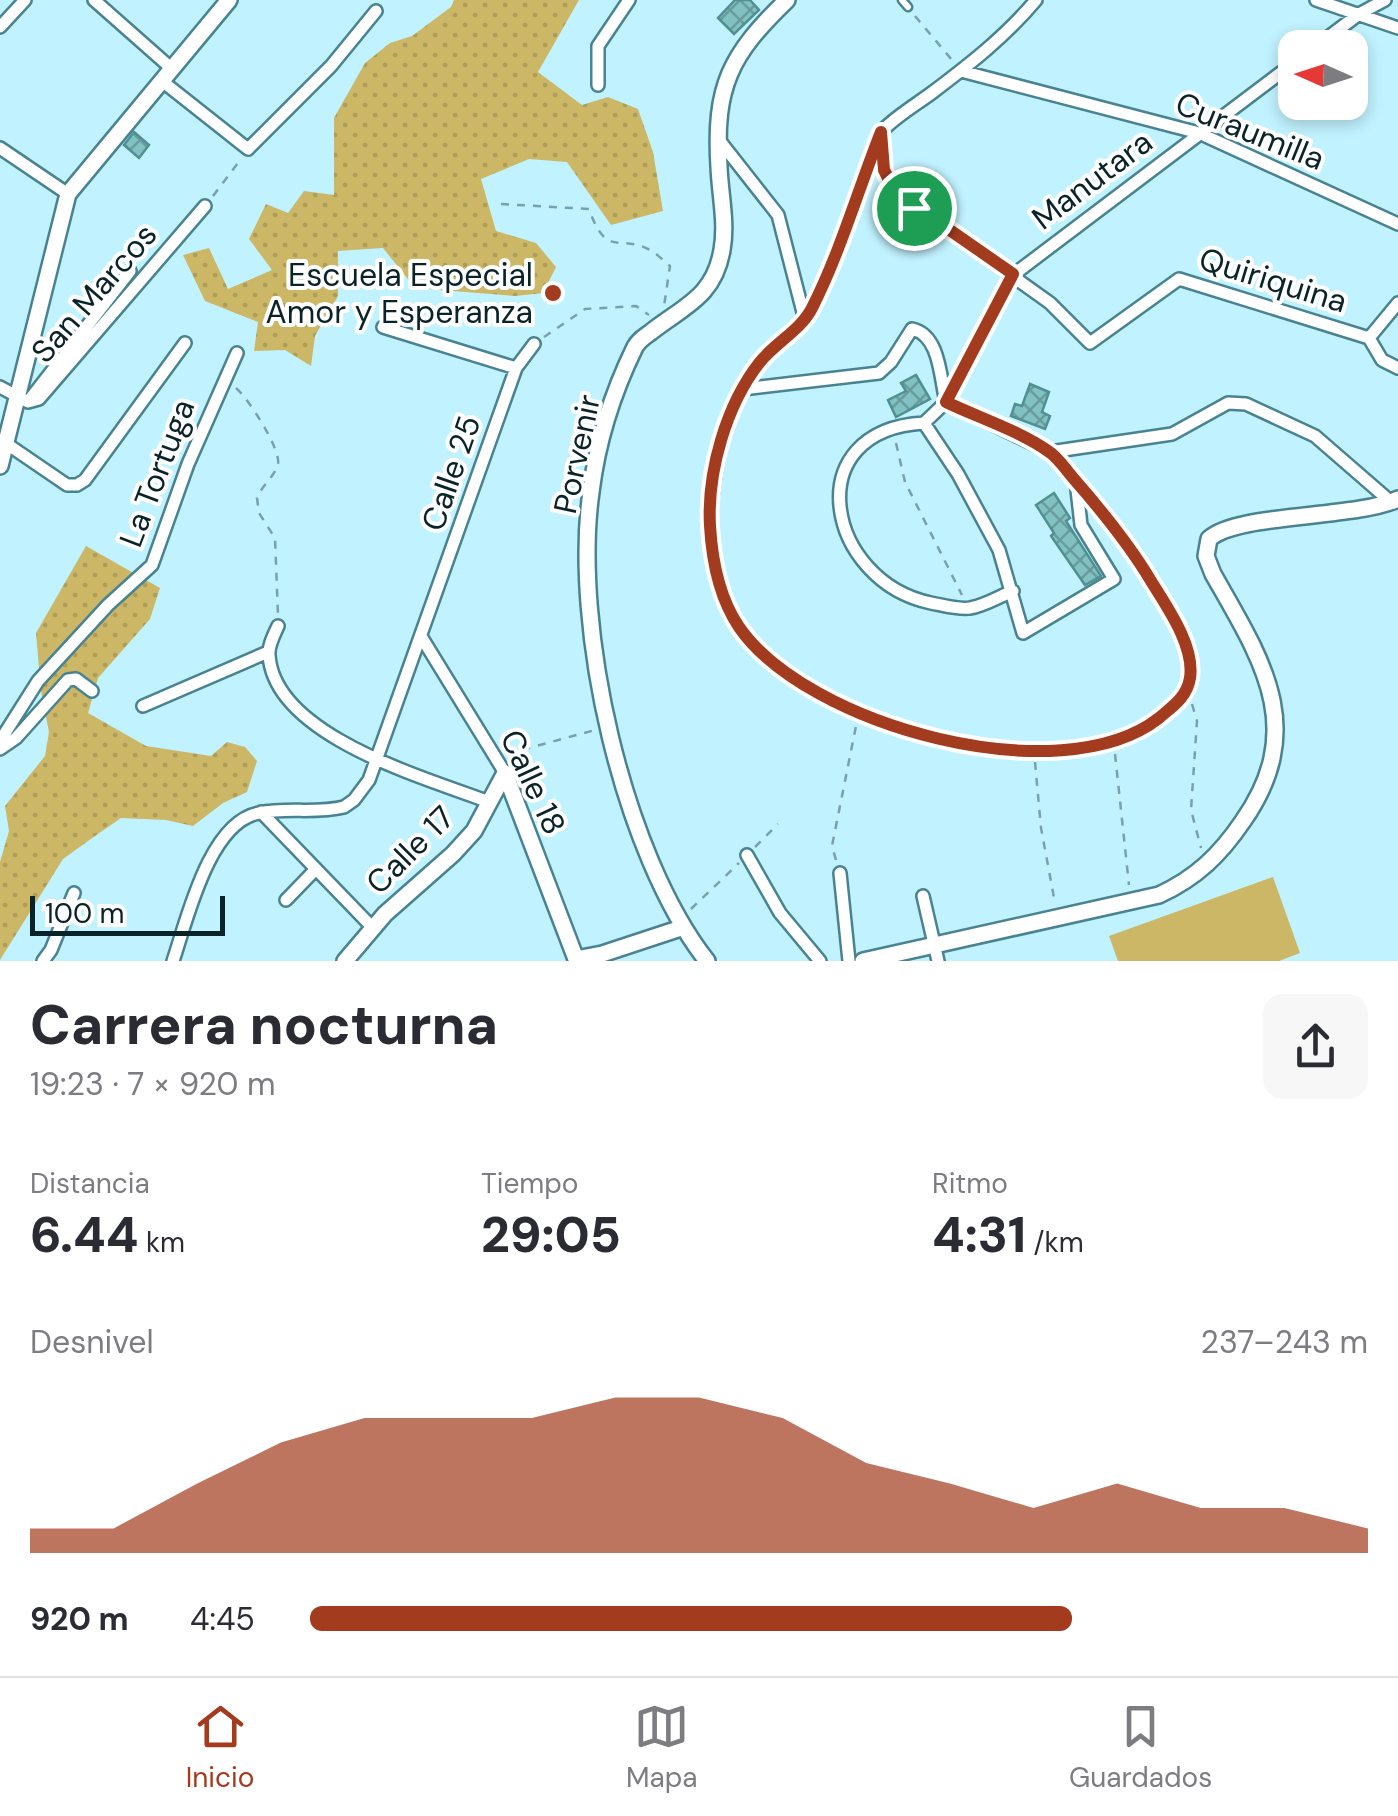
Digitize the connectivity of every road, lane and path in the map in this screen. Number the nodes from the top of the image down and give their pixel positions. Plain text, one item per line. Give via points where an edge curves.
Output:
1 (25, 0) edge
2 (94, 0) edge
3 (228, 0) edge
4 (629, 0) edge
5 (787, 0) edge
6 (902, 0) edge
7 (1036, 0) edge
8 (1316, 0) edge
9 (1385, 0) edge
10 (908, 8) joint
11 (376, 11) dead end
12 (1360, 14) junction
13 (0, 28) edge
14 (1398, 28) edge
15 (1338, 30) edge
16 (961, 71) junction
17 (166, 74) junction
18 (1278, 75) edge
19 (598, 85) dead end
20 (881, 132) junction
21 (1199, 133) junction
22 (720, 140) junction
23 (0, 148) edge
24 (248, 150) junction
25 (68, 194) junction
26 (501, 204) dead end
27 (205, 206) joint
28 (1398, 224) edge
29 (130, 272) dead end
30 (1013, 274) junction
31 (1398, 303) edge
32 (805, 320) junction
33 (661, 324) junction
34 (383, 327) dead end
35 (1370, 338) junction
36 (186, 343) dead end
37 (534, 344) joint
38 (237, 353) dead end
39 (516, 368) junction
40 (1396, 368) edge
41 (223, 380) junction
42 (0, 386) edge
43 (743, 389) junction
44 (24, 400) junction
45 (946, 402) junction
46 (924, 422) junction
47 (892, 426) junction
48 (6, 444) junction
49 (1050, 452) junction
50 (0, 466) edge
51 (1076, 481) junction
52 (1394, 501) edge
53 (1013, 590) junction
54 (969, 608) junction
55 (278, 626) joint
56 (422, 638) junction
57 (268, 652) junction
58 (1188, 688) junction
59 (92, 691) dead end
60 (142, 706) dead end
61 (859, 715) junction
62 (609, 727) junction
63 (0, 741) edge
64 (1114, 742) junction
65 (0, 749) edge
66 (1034, 751) junction
67 (496, 757) junction
68 (378, 759) junction
69 (505, 773) junction
70 (489, 802) junction
71 (261, 812) junction
72 (778, 824) dead end
73 (747, 855) junction
74 (1206, 867) junction
75 (316, 869) junction
76 (840, 873) joint
77 (74, 893) dead end
78 (923, 896) dead end
79 (286, 900) dead end
80 (1131, 902) junction
81 (1058, 917) junction
82 (372, 928) junction
83 (681, 928) junction
84 (937, 953) edge
85 (575, 960) edge
86 (43, 961) edge
87 (173, 961) edge
88 (345, 961) edge
89 (707, 961) edge
90 (820, 961) edge
91 (849, 961) edge
92 (863, 961) edge

1 - 13 street
2 - 17 street
3 - 17 street
4 - 19 street via 598,46
5 - 22 street, Porvenir via 734,59 720,104
6 - 10 lane
7 - 16 street
8 - 12 street
9 - 12 street
10 - 16 path
11 - 24 street
12 - 14 street
12 - 15 street
16 - 20 street
16 - 21 street, Curaumilla
17 - 24 street
17 - 25 street
18 - 21 street, Manutara
20 - 30 street, Quiriquina via 884,170 895,192
20 - 32 street
21 - 28 street, Curaumilla
21 - 30 street, Manutara
22 - 32 street via 778,215
22 - 33 street, Porvenir via 722,249 714,276 698,301
23 - 25 street
24 - 27 path
25 - 44 street
26 - 33 path via 589,209 596,230 615,244 648,248 670,266
27 - 44 street, San Marcos via 39,399
29 - 44 street
30 - 35 street, Quiriquina via 1090,343 1179,279
30 - 45 street, Manutara
31 - 35 street
32 - 43 street via 758,363
33 - 37 path via 636,306 604,306 585,310
33 - 62 street, Porvenir via 637,342 590,492 590,602
34 - 39 street
35 - 40 street, Quiriquina via 1382,360
36 - 48 street via 85,480 67,485
37 - 39 street, Calle 25
38 - 41 street, La Tortuga
39 - 56 street, Calle 25
41 - 55 path via 240,390 278,454 276,470 256,498 274,538
41 - 63 street, La Tortuga via 152,566 38,682
42 - 44 street
43 - 45 street via 879,374 912,330 932,341
43 - 61 street via 713,478 710,525 724,600 739,627 776,664
44 - 48 street
45 - 46 street, Manutara
45 - 49 street
46 - 47 street
46 - 53 street via 999,550
47 - 54 path via 905,482
47 - 54 street via 858,446 847,464 841,485 846,533 872,574 893,590
48 - 50 street
49 - 51 street
49 - 52 street via 1172,434 1228,403 1246,404 1316,436
51 - 53 street via 1081,525 1114,579 1023,633
51 - 58 street via 1119,531 1164,603 1189,654
52 - 74 street via 1228,527 1210,538 1206,556 1213,574 1266,678 1276,750 1252,807
53 - 54 street
55 - 57 street
56 - 67 street, Calle 18
56 - 68 street, Calle 25
57 - 60 street
57 - 68 street via 274,682 298,709
58 - 64 street via 1140,732
58 - 74 path via 1197,721 1191,810
59 - 65 street via 68,680
61 - 66 street via 979,746
61 - 76 path via 832,846
62 - 67 path
62 - 83 street, Porvenir via 639,834
64 - 66 street
64 - 80 path
66 - 81 path
67 - 69 street, Calle 18
68 - 70 street
68 - 71 street, Calle 25 via 344,807
69 - 70 street, Calle 17
69 - 85 street, Calle 18
70 - 82 street, Calle 17 via 464,842
71 - 75 street
71 - 87 street via 238,824 214,852
72 - 73 path
73 - 83 path via 690,910
73 - 90 street via 780,913
74 - 80 street via 1184,884
75 - 79 street
75 - 82 street
76 - 91 street
77 - 86 street
78 - 84 street
80 - 81 street
81 - 84 street
82 - 88 street, Calle 17
83 - 85 street
83 - 89 street, Porvenir
84 - 92 street

